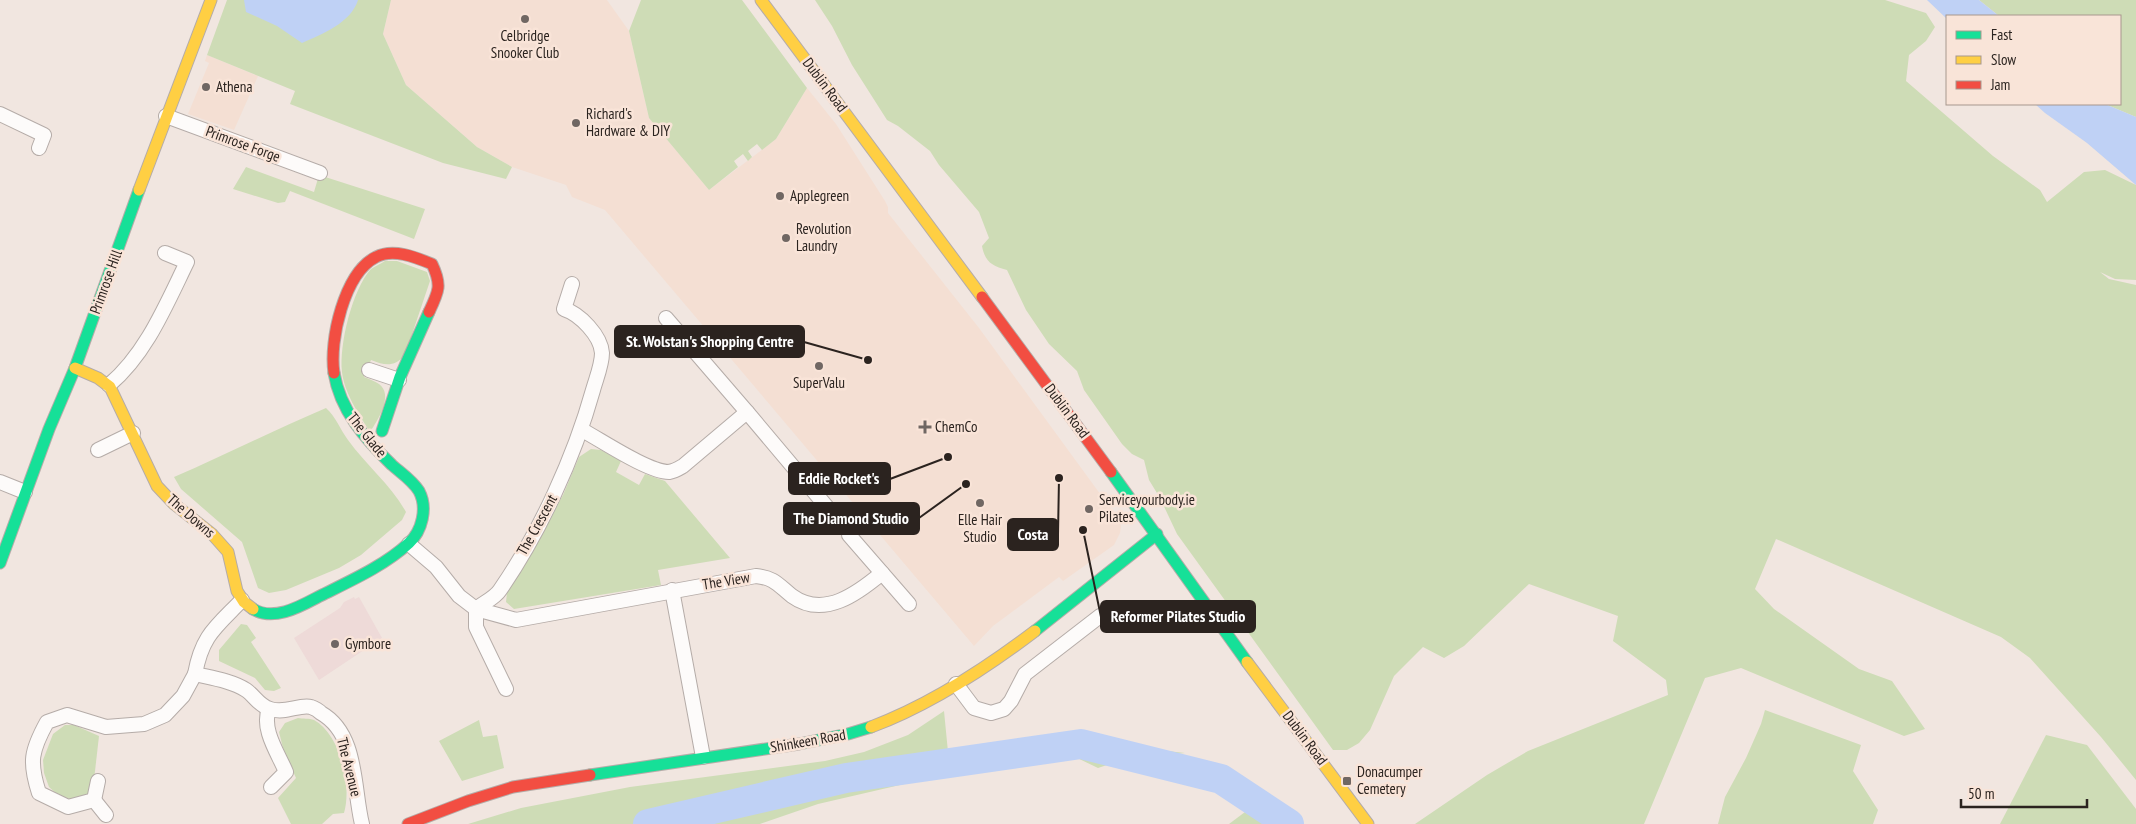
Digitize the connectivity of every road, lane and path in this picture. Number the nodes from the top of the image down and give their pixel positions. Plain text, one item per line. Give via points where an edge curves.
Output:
1 (211, 0) edge
2 (761, 0) edge
3 (0, 114) edge
4 (166, 116) junction
5 (40, 148) dead end
6 (320, 173) dead end
7 (165, 253) dead end
8 (572, 284) dead end
9 (666, 318) dead end
10 (75, 368) junction
11 (369, 370) dead end
12 (399, 380) junction
13 (109, 385) junction
14 (747, 412) junction
15 (582, 430) junction
16 (382, 431) dead end
17 (133, 433) junction
18 (98, 450) dead end
19 (0, 482) edge
20 (25, 492) junction
21 (837, 519) dead end
22 (1157, 534) junction
23 (850, 535) dead end
24 (409, 544) junction
25 (0, 563) edge
26 (882, 573) junction
27 (672, 590) junction
28 (242, 600) junction
29 (909, 604) dead end
30 (476, 608) junction
31 (1130, 623) dead end
32 (195, 674) junction
33 (956, 684) junction
34 (506, 689) dead end
35 (269, 709) junction
36 (703, 757) junction
37 (98, 781) dead end
38 (271, 787) dead end
39 (94, 800) junction
40 (106, 815) dead end
41 (362, 824) edge
42 (408, 824) edge
43 (1368, 824) edge

1 - 4 street, Primrose Hill
2 - 22 street, Dublin Road
3 - 5 street via 44,135
4 - 6 street, Primrose Forge
4 - 10 street, Primrose Hill
7 - 13 street via 187,262 140,351
8 - 15 street, The Crescent via 564,309 573,312 597,337 602,355
9 - 14 street
10 - 13 street
10 - 20 street, Primrose Hill
11 - 12 street
12 - 16 street, The Glade
12 - 24 street, The Glade via 436,297 439,279 432,264 412,256 394,254 374,257 361,268 347,296 335,333 333,368 341,399 351,416 420,494 425,510 421,525
13 - 17 street, The Downs
14 - 15 street via 683,466 668,472 651,468
14 - 21 street
15 - 30 street, The Crescent via 560,483 499,592
17 - 18 street
17 - 28 street, The Downs via 157,486 183,512 204,525 230,556
19 - 20 street
20 - 25 street, Primrose Hill
22 - 33 street, Shinkeen Road via 1038,626
22 - 43 street, Dublin Road
23 - 26 street
24 - 28 street, The Glade via 312,601 277,614 254,611
24 - 30 street, The View via 436,567 459,596
26 - 27 street, The View via 850,598 818,605 804,604 770,577 756,576
26 - 29 street
27 - 30 street, The View via 516,620
27 - 36 street
28 - 32 street via 207,636 198,656
30 - 34 street via 476,627
31 - 33 street via 1119,609 1100,616 1024,674 1004,709 991,713 974,708
32 - 35 street via 247,690 258,703
32 - 39 street via 183,696 165,715 144,724 106,727 67,714 47,722 32,760 39,793 68,807
33 - 36 street, Shinkeen Road via 894,717 841,736
35 - 38 street via 266,717 268,732 286,772
35 - 41 street, The Avenue via 283,712 311,707 329,717 344,737
36 - 42 street, Shinkeen Road via 513,787
37 - 39 street
39 - 40 street

